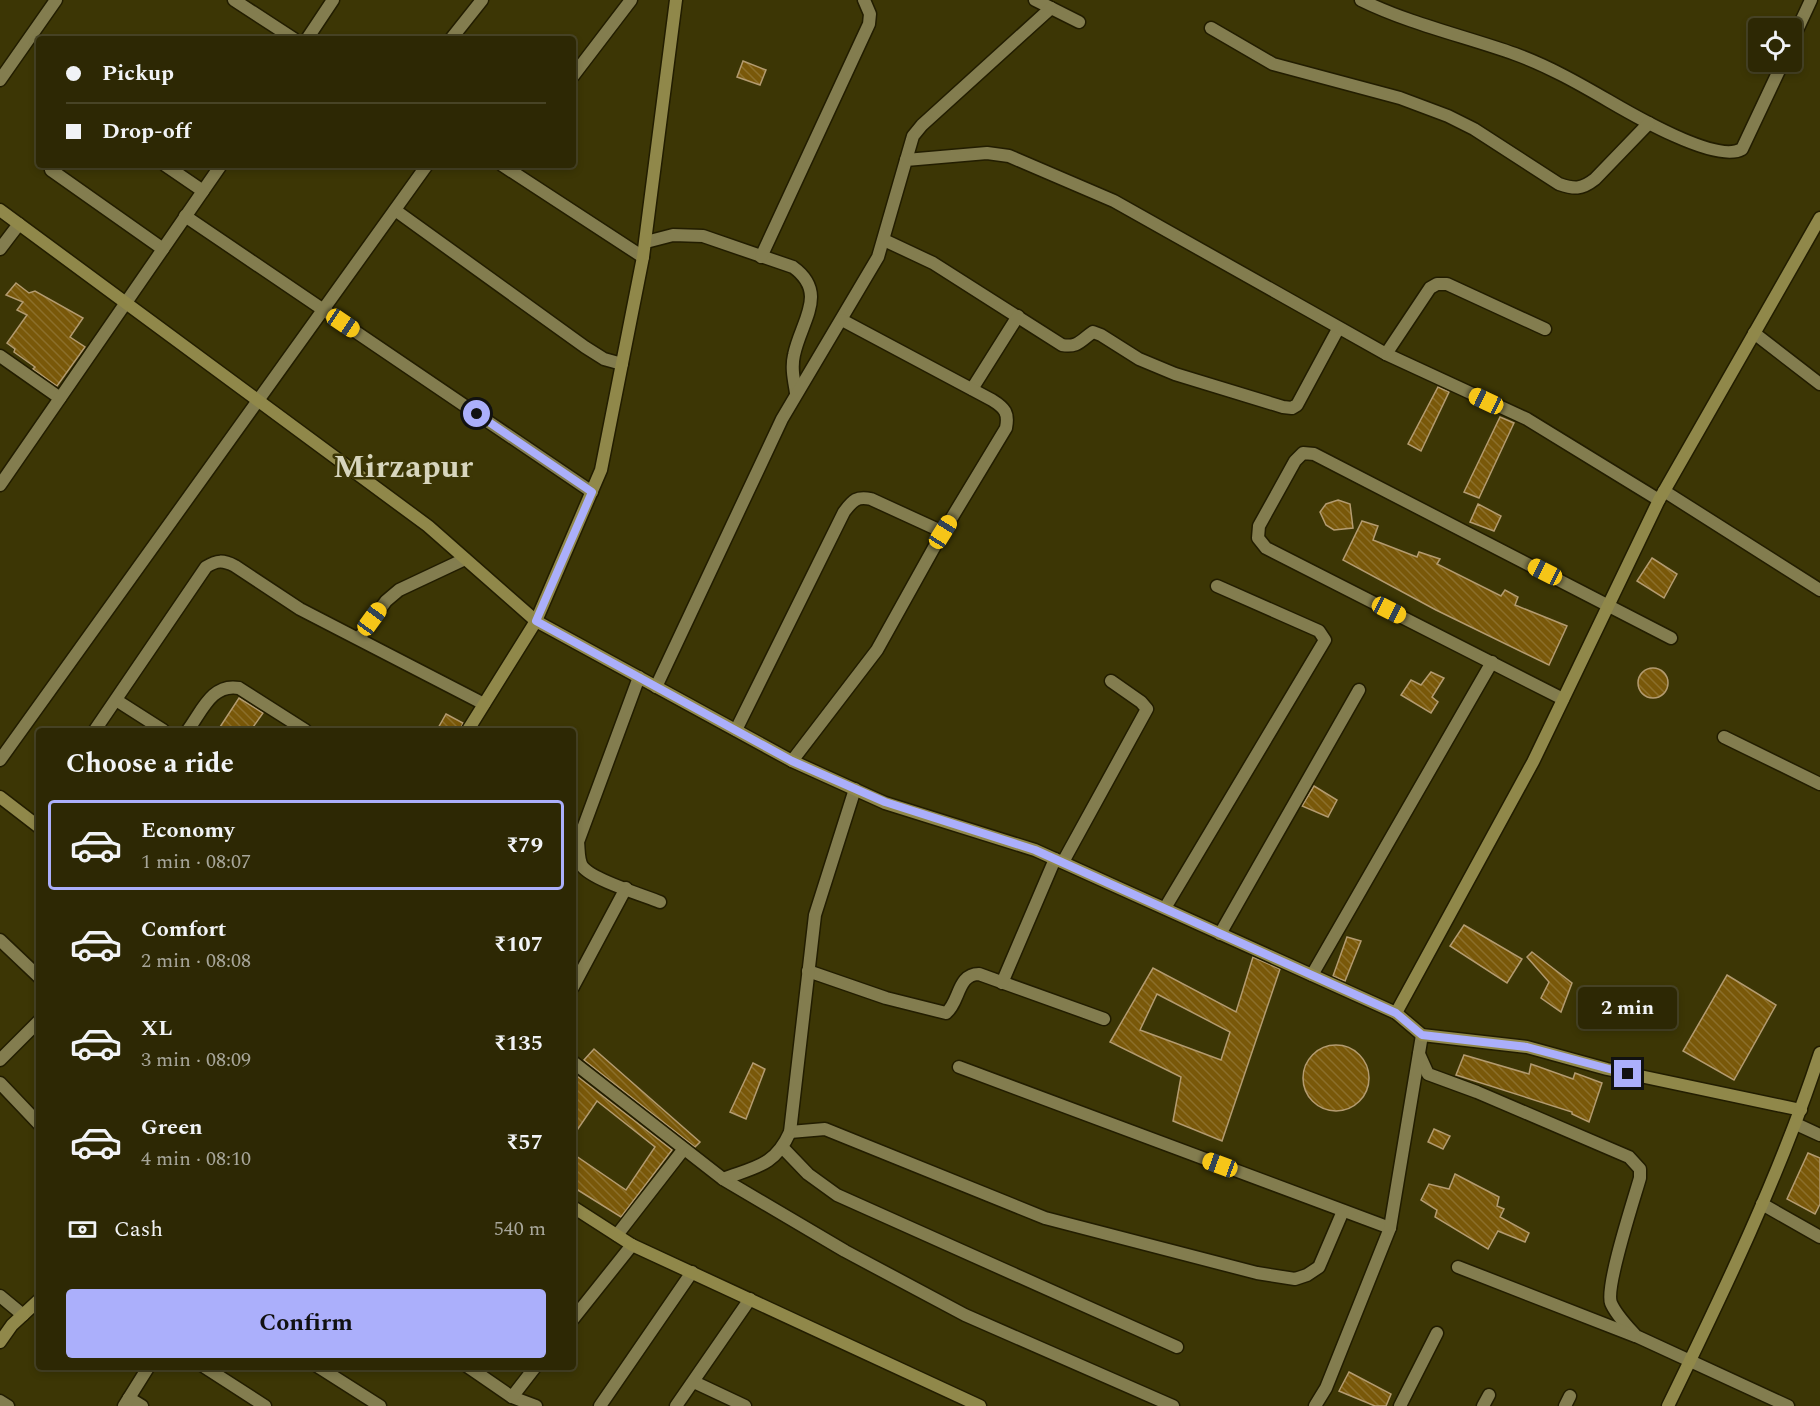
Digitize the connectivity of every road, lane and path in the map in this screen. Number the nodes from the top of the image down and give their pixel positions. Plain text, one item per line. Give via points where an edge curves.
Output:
1 (56, 0) edge
2 (234, 0) edge
3 (333, 0) edge
4 (482, 0) edge
5 (631, 0) edge
6 (676, 0) edge
7 (864, 0) edge
8 (1035, 0) edge
9 (1361, 0) edge
10 (1811, 0) edge
11 (1051, 8) junction
12 (1802, 19) edge
13 (1079, 22) dead end
14 (1211, 28) dead end
15 (289, 36) edge
16 (309, 36) edge
17 (453, 36) edge
18 (576, 72) edge
19 (1778, 72) edge
20 (0, 80) edge
21 (1649, 123) junction
22 (906, 160) junction
23 (169, 168) edge
24 (219, 168) edge
25 (425, 168) edge
26 (508, 168) edge
27 (51, 170) dead end
28 (203, 191) junction
29 (0, 210) edge
30 (395, 210) junction
31 (185, 216) junction
32 (1820, 218) edge
33 (19, 224) junction
34 (884, 240) junction
35 (646, 242) junction
36 (0, 249) edge
37 (163, 249) junction
38 (643, 257) junction
39 (762, 257) junction
40 (125, 304) junction
41 (324, 310) junction
42 (1018, 316) junction
43 (842, 320) junction
44 (1338, 329) junction
45 (1545, 329) dead end
46 (1754, 333) junction
47 (1386, 354) junction
48 (0, 356) edge
49 (622, 364) junction
50 (1820, 384) edge
51 (972, 389) junction
52 (796, 393) junction
53 (60, 398) junction
54 (258, 401) junction
55 (1, 481) edge
56 (592, 492) junction
57 (1661, 495) junction
58 (943, 532) junction
59 (465, 559) junction
60 (1217, 586) dead end
61 (1820, 590) edge
62 (1609, 604) junction
63 (536, 621) junction
64 (358, 638) junction
65 (1671, 638) dead end
66 (1492, 662) junction
67 (639, 678) junction
68 (1111, 681) dead end
69 (656, 687) junction
70 (1359, 690) dead end
71 (1563, 699) junction
72 (116, 700) junction
73 (484, 704) junction
74 (96, 728) edge
75 (160, 728) edge
76 (189, 728) edge
77 (302, 728) edge
78 (469, 728) edge
79 (736, 730) junction
80 (1724, 737) dead end
81 (0, 760) edge
82 (792, 761) junction
83 (1820, 784) edge
84 (855, 789) junction
85 (0, 797) edge
86 (36, 820) edge
87 (1059, 860) junction
88 (626, 888) junction
89 (660, 902) dead end
90 (1165, 908) junction
91 (1220, 934) junction
92 (0, 940) edge
93 (808, 971) junction
94 (36, 974) edge
95 (1312, 975) junction
96 (576, 981) edge
97 (1002, 983) junction
98 (1396, 1013) junction
99 (1104, 1019) dead end
100 (36, 1024) edge
101 (1422, 1035) junction
102 (1820, 1053) edge
103 (1419, 1054) junction
104 (0, 1059) edge
105 (576, 1064) edge
106 (959, 1067) dead end
107 (0, 1083) edge
108 (1801, 1110) junction
109 (36, 1121) edge
110 (1796, 1124) junction
111 (790, 1132) junction
112 (1820, 1136) edge
113 (783, 1148) junction
114 (682, 1150) junction
115 (723, 1179) junction
116 (1762, 1204) junction
117 (576, 1209) edge
118 (1343, 1211) junction
119 (1389, 1228) junction
120 (617, 1235) junction
121 (1820, 1237) edge
122 (632, 1245) junction
123 (1458, 1267) dead end
124 (692, 1272) junction
125 (0, 1296) edge
126 (750, 1299) junction
127 (36, 1303) edge
128 (23, 1315) junction
129 (576, 1315) edge
130 (6, 1326) edge
131 (1437, 1333) dead end
132 (1636, 1336) junction
133 (0, 1342) edge
134 (1177, 1347) dead end
135 (1689, 1361) junction
136 (147, 1370) edge
137 (209, 1370) edge
138 (323, 1370) edge
139 (473, 1370) edge
140 (533, 1370) edge
141 (694, 1382) junction
142 (512, 1397) junction
143 (0, 1401) edge
144 (127, 1402) edge
145 (8, 1406) edge
146 (142, 1406) edge
147 (265, 1406) edge
148 (380, 1406) edge
149 (536, 1406) edge
150 (600, 1406) edge
151 (676, 1406) edge
152 (745, 1406) edge
153 (980, 1406) edge
154 (1173, 1406) edge
155 (1315, 1406) edge
156 (1400, 1406) edge
157 (1668, 1406) edge
158 (1788, 1406) edge

1 - 20 street
2 - 15 street
3 - 16 street
4 - 17 street
5 - 18 street
6 - 35 main road
7 - 39 street via 870,14 869,24
8 - 11 street
9 - 21 street via 1390,14 1543,65
10 - 12 street
11 - 13 street
11 - 22 street via 922,125 913,136
14 - 21 street via 1273,64 1400,98 1448,116 1559,184 1574,189 1595,179
19 - 21 street via 1742,149 1736,153 1711,149
22 - 34 street
22 - 44 street via 987,153 1009,156 1114,201
23 - 28 street
24 - 28 street
25 - 30 street
26 - 38 street
27 - 37 street
28 - 31 street
29 - 33 main road
30 - 41 street
30 - 49 street via 585,347
31 - 37 street
31 - 41 street
32 - 46 main road
33 - 36 street
33 - 40 main road
34 - 42 street via 933,263
34 - 43 street via 866,282
35 - 38 main road
35 - 39 street via 689,234
37 - 40 street
38 - 49 main road
39 - 52 street via 793,267 811,286 812,298 793,359
40 - 53 street
40 - 54 main road
41 - 54 street
41 - 56 street
42 - 44 street via 1062,345 1072,347 1093,333 1101,335 1139,359 1175,374 1239,396 1292,408 1302,398
42 - 51 street
43 - 51 street
43 - 52 street
44 - 47 street
45 - 47 street via 1447,284 1437,284 1430,288
46 - 50 street
46 - 57 main road
47 - 57 street via 1527,419
48 - 53 street
49 - 56 main road via 601,470
51 - 58 street via 1003,407 1008,416 1006,428
52 - 69 street
53 - 55 street
54 - 59 main road via 428,526
54 - 81 street
56 - 63 main road
57 - 61 street
57 - 62 main road
58 - 79 street via 871,499 860,496 853,500
58 - 82 street via 877,650
59 - 63 main road
59 - 64 street via 399,590
60 - 90 street via 1319,632 1324,640
62 - 65 street
62 - 66 street via 1314,454 1304,453 1295,460 1259,526 1258,538 1266,548
62 - 71 main road
63 - 67 main road
63 - 73 main road
64 - 72 street via 300,609 235,566 215,561 206,567
64 - 73 street
66 - 71 street
66 - 95 street
67 - 69 main road
67 - 88 street via 578,842 582,866
68 - 87 street via 1147,709
69 - 79 main road
70 - 91 street
71 - 98 main road via 1533,762
72 - 74 street
72 - 75 street
73 - 78 main road
76 - 77 street via 216,690 226,686 238,688
79 - 82 main road
80 - 83 street
82 - 84 main road
84 - 87 main road
84 - 93 street via 815,915
85 - 86 main road
87 - 90 main road
87 - 97 street
88 - 89 street
88 - 96 street
90 - 91 main road
91 - 95 main road
92 - 94 street
93 - 97 street via 941,1012 950,1010 964,979 972,974
93 - 111 street
95 - 98 main road
97 - 99 street
98 - 101 main road
100 - 104 street
101 - 103 street
101 - 108 main road via 1527,1047 1606,1069
102 - 108 main road
103 - 119 street
103 - 132 street via 1428,1074 1636,1163 1640,1178 1610,1301
105 - 114 street
106 - 118 street
107 - 109 street
108 - 110 main road
110 - 112 street
110 - 116 main road
111 - 113 street
111 - 118 street via 825,1129 1045,1218 1257,1273 1295,1279 1319,1267
113 - 115 street via 772,1160
113 - 134 street via 808,1174 837,1195
114 - 115 street
114 - 120 street
115 - 154 street via 965,1315
116 - 121 street
116 - 135 main road
117 - 120 main road
118 - 119 street
119 - 155 street via 1326,1388
120 - 122 main road
122 - 124 main road
122 - 129 street
123 - 132 street
124 - 126 main road
124 - 150 street
125 - 128 street
126 - 141 street
126 - 153 main road
127 - 128 main road
128 - 130 main road
130 - 133 main road
131 - 156 street
132 - 135 street
135 - 157 main road
135 - 158 street
136 - 144 street
137 - 147 street
138 - 148 street
139 - 142 street
140 - 142 street
141 - 151 street
141 - 152 street
142 - 149 street
143 - 145 street
144 - 146 street

